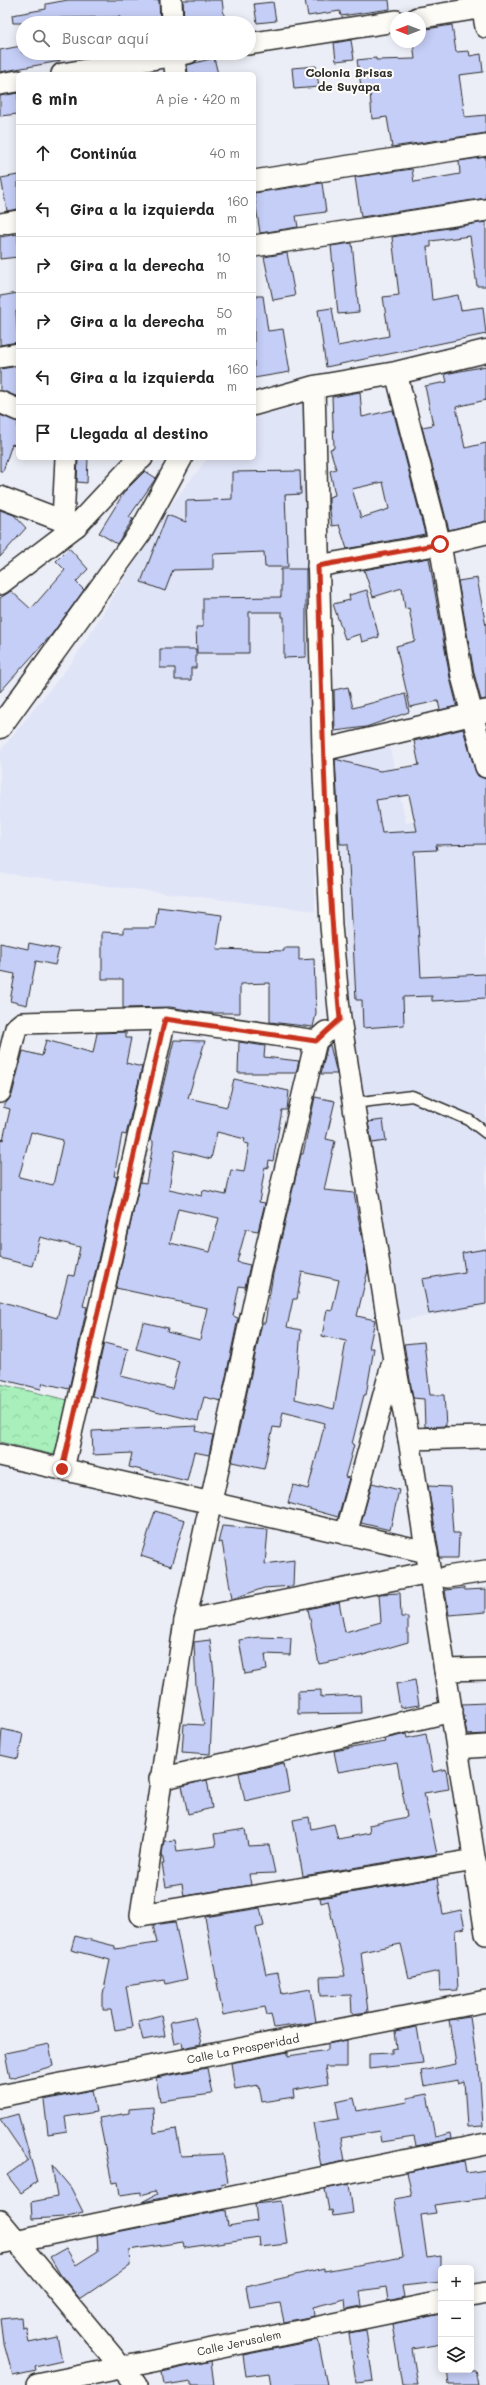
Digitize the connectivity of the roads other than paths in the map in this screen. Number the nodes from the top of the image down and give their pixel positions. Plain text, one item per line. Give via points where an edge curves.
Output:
1 (171, 0) edge
2 (484, 11) edge
3 (172, 16) edge
4 (426, 17) edge
5 (390, 22) edge
6 (256, 43) edge
7 (170, 60) edge
8 (77, 72) edge
9 (16, 81) edge
10 (0, 84) edge
11 (486, 145) edge
12 (256, 181) edge
13 (486, 210) edge
14 (16, 221) edge
15 (0, 224) edge
16 (256, 246) edge
17 (486, 351) edge
18 (16, 354) edge
19 (0, 357) edge
20 (396, 373) junction
21 (314, 387) junction
22 (0, 402) edge
23 (256, 403) edge
24 (16, 409) edge
25 (66, 460) edge
26 (139, 460) edge
27 (180, 460) edge
28 (0, 497) edge
29 (70, 524) junction
30 (486, 533) edge
31 (440, 544) junction
32 (318, 566) junction
33 (0, 584) edge
34 (479, 713) edge
35 (0, 728) edge
36 (323, 750) junction
37 (486, 767) edge
38 (165, 1019) junction
39 (340, 1019) junction
40 (316, 1041) junction
41 (1, 1081) edge
42 (353, 1103) junction
43 (486, 1134) edge
44 (394, 1360) junction
45 (486, 1437) edge
46 (409, 1439) junction
47 (0, 1455) edge
48 (62, 1469) junction
49 (211, 1504) junction
50 (346, 1534) junction
51 (427, 1552) junction
52 (486, 1572) edge
53 (438, 1575) junction
54 (185, 1621) junction
55 (486, 1669) edge
56 (445, 1670) junction
57 (452, 1711) junction
58 (486, 1746) edge
59 (457, 1748) junction
60 (160, 1779) junction
61 (480, 1871) edge
62 (486, 1934) edge
63 (486, 2001) edge
64 (0, 2096) edge
65 (486, 2144) edge
66 (0, 2221) edge
67 (8, 2242) edge
68 (486, 2293) edge
69 (474, 2295) edge
70 (438, 2303) edge
71 (121, 2367) junction
72 (37, 2385) edge
73 (136, 2385) edge

1 - 3 street
2 - 4 street
5 - 6 street
7 - 8 street
9 - 10 street
11 - 12 street
13 - 16 street
14 - 15 street
17 - 20 street
18 - 19 street
20 - 21 street
20 - 31 street
21 - 23 street
21 - 32 street
22 - 24 street
25 - 29 street
26 - 29 street
27 - 35 street via 140,533
28 - 29 street
29 - 33 street
30 - 31 street
31 - 32 street
31 - 34 street via 462,676
32 - 36 street
34 - 36 street
34 - 37 street
36 - 39 street via 331,926
38 - 40 street
38 - 41 street via 22,1023 16,1028
38 - 48 street
39 - 40 street
39 - 42 street
40 - 49 street via 261,1271
42 - 43 lane via 412,1096 469,1120
42 - 44 street
44 - 46 street
44 - 50 street
45 - 46 street
46 - 51 street
47 - 48 street
48 - 49 street
49 - 50 street
49 - 54 street
50 - 51 street
51 - 53 street
52 - 53 street
53 - 54 street
53 - 56 street
54 - 60 street
55 - 56 street
56 - 57 street
57 - 59 street
57 - 60 street
58 - 59 street
59 - 61 street
60 - 61 street via 141,1915
61 - 62 street
63 - 64 street, Calle La Prosperidad
65 - 67 street
66 - 67 street
67 - 71 street
68 - 69 street
70 - 71 street, Calle Jerusalem
71 - 72 street, Calle Jerusalem
71 - 73 street

